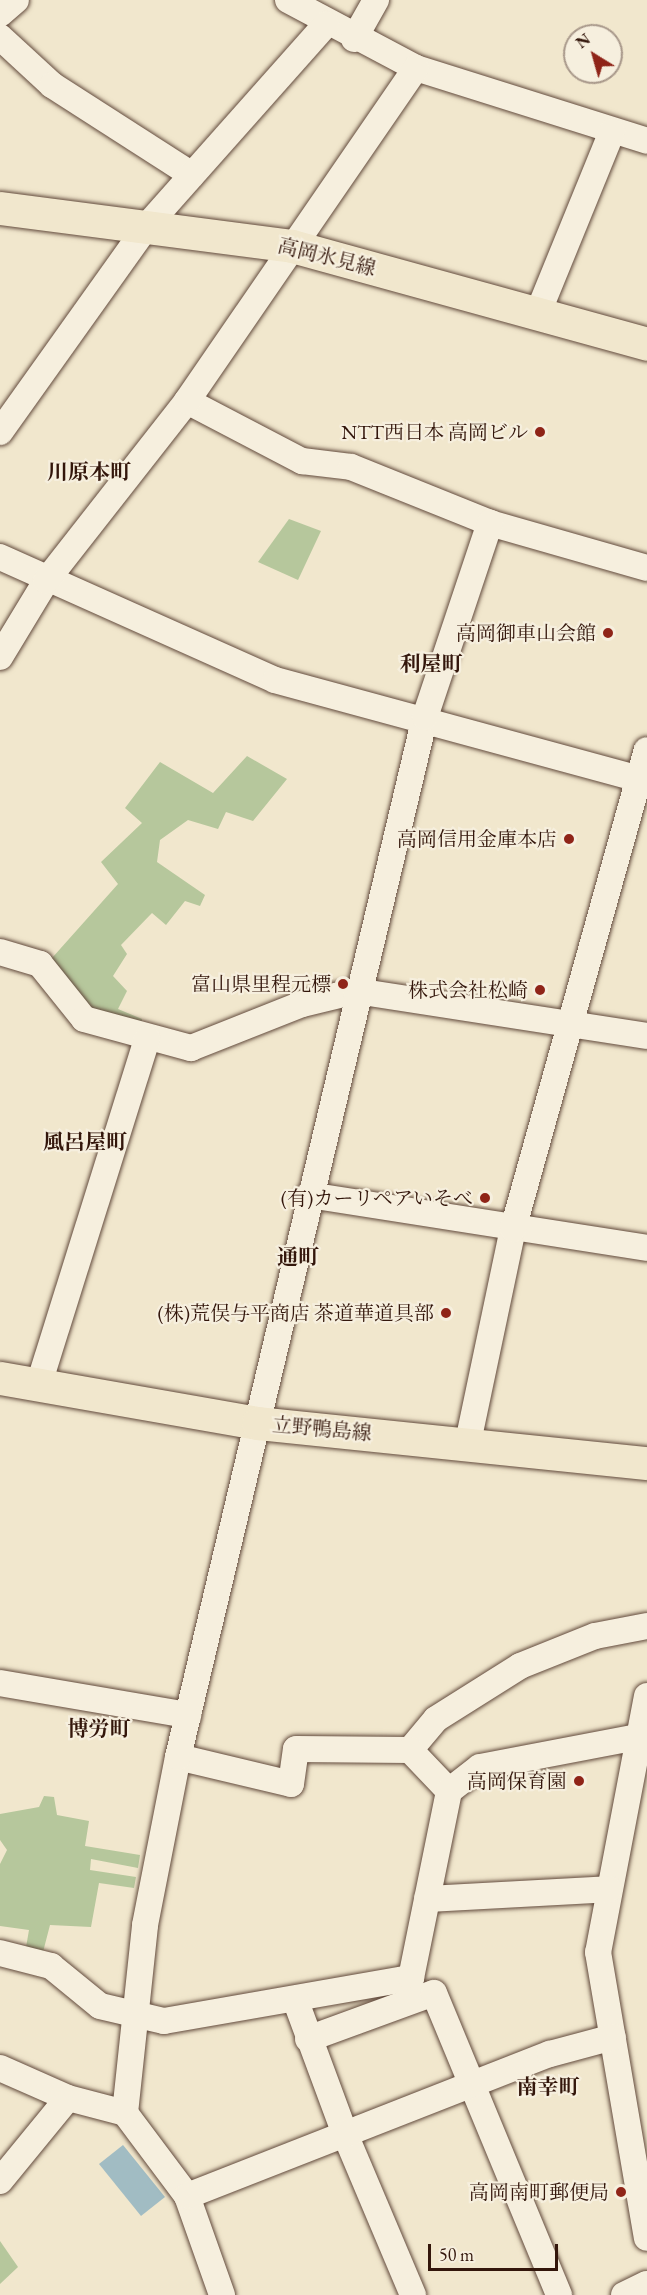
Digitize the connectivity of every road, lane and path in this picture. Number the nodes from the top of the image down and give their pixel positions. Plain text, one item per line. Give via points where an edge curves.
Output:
1 (16, 0) edge
2 (288, 0) edge
3 (376, 0) edge
4 (0, 14) edge
5 (326, 24) junction
6 (0, 37) edge
7 (354, 39) junction
8 (416, 68) junction
9 (612, 132) junction
10 (647, 141) edge
11 (192, 175) junction
12 (0, 208) edge
13 (146, 227) junction
14 (292, 246) junction
15 (538, 313) junction
16 (647, 344) edge
17 (187, 401) junction
18 (0, 432) edge
19 (490, 523) junction
20 (0, 557) edge
21 (647, 568) edge
22 (46, 581) junction
23 (0, 657) edge
24 (424, 717) junction
25 (647, 750) edge
26 (643, 780) edge
27 (0, 952) edge
28 (356, 991) junction
29 (570, 1028) junction
30 (647, 1036) edge
31 (147, 1039) junction
32 (309, 1195) junction
33 (513, 1229) junction
34 (647, 1248) edge
35 (0, 1378) edge
36 (38, 1387) junction
37 (258, 1423) junction
38 (468, 1442) junction
39 (647, 1463) edge
40 (647, 1626) edge
41 (0, 1683) edge
42 (647, 1696) edge
43 (188, 1715) junction
44 (645, 1735) edge
45 (410, 1750) junction
46 (178, 1757) junction
47 (449, 1791) junction
48 (638, 1797) edge
49 (609, 1889) junction
50 (427, 1899) junction
51 (0, 1953) edge
52 (296, 1999) junction
53 (134, 2017) junction
54 (613, 2037) junction
55 (308, 2039) junction
56 (0, 2068) edge
57 (474, 2083) junction
58 (68, 2098) junction
59 (125, 2113) junction
60 (345, 2134) junction
61 (0, 2181) edge
62 (187, 2196) junction
63 (647, 2238) edge
64 (647, 2284) edge
65 (222, 2295) edge
66 (414, 2295) edge
67 (560, 2295) edge
68 (624, 2295) edge

1 - 4 street
2 - 5 street
3 - 7 street
5 - 7 street
5 - 11 street
6 - 11 street via 52,85
7 - 8 street
8 - 9 street
8 - 14 street
9 - 10 street
9 - 15 street
11 - 13 street
12 - 13 main road, 高岡氷見線
13 - 14 main road, 高岡氷見線
13 - 18 street
14 - 15 main road, 高岡氷見線
14 - 17 street
15 - 16 main road, 高岡氷見線
17 - 19 street via 302,460 351,468
17 - 22 street
19 - 21 street
19 - 24 street
20 - 22 street
22 - 23 street
22 - 24 street via 275,680
24 - 26 street
24 - 28 street
25 - 26 street
26 - 29 street
27 - 31 street via 40,964 84,1019
28 - 29 street
28 - 31 street via 302,1004 191,1048
28 - 32 street
29 - 30 street
29 - 33 street
31 - 36 street
32 - 33 street
32 - 37 street
33 - 34 street
33 - 38 street
35 - 36 main road, 立野鴨島線
36 - 37 main road, 立野鴨島線
37 - 38 main road, 立野鴨島線
37 - 43 street
38 - 39 main road, 立野鴨島線
40 - 45 street via 595,1636 520,1666 436,1719
41 - 43 street
42 - 44 street
43 - 46 street
44 - 47 street via 480,1767
44 - 48 street
45 - 46 street via 296,1749 291,1784
45 - 47 street
46 - 53 street via 156,1862
47 - 50 street
48 - 49 street
49 - 50 street
49 - 54 street via 598,1952
50 - 52 street via 411,1978
51 - 53 street via 51,1966 100,2006
52 - 53 street via 164,2021
52 - 55 street
53 - 59 street
54 - 57 street via 550,2054
54 - 63 street
55 - 57 street via 434,1993
55 - 60 street
56 - 58 street
57 - 60 street
57 - 67 street
58 - 59 street
58 - 61 street
59 - 62 street
60 - 62 street
60 - 66 street
62 - 65 street
64 - 68 street

